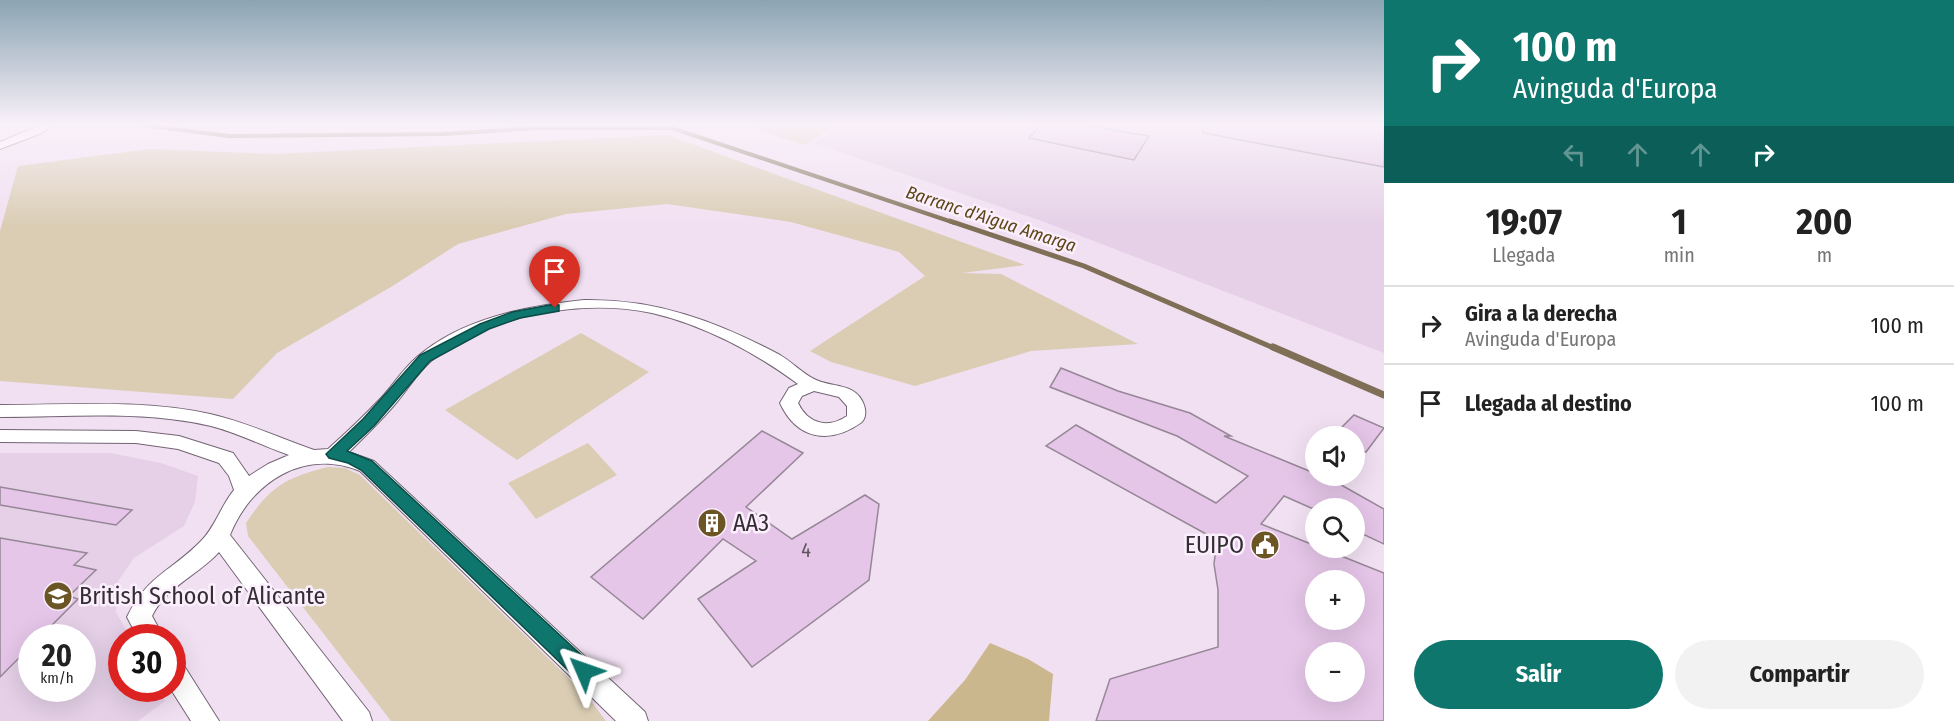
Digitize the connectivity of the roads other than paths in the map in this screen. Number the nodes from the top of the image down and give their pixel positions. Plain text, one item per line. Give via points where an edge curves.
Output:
1 (810, 386) dead end
2 (0, 411) edge
3 (0, 436) edge
4 (334, 454) junction
5 (309, 455) junction
6 (245, 493) junction
7 (219, 536) junction
8 (143, 624) edge
9 (186, 690) edge
10 (206, 721) edge
11 (359, 721) edge
12 (635, 721) edge

1 - 4 street via 788,366 672,314 637,306 589,304 555,308 485,326 425,358 368,423
2 - 5 street via 170,414 252,432
3 - 6 street via 136,437 179,443 226,458
4 - 5 street
4 - 12 street via 367,465
5 - 6 street via 278,469
6 - 7 street via 232,507
7 - 8 street via 207,552 164,581 147,598 139,617
7 - 11 street
9 - 10 street

